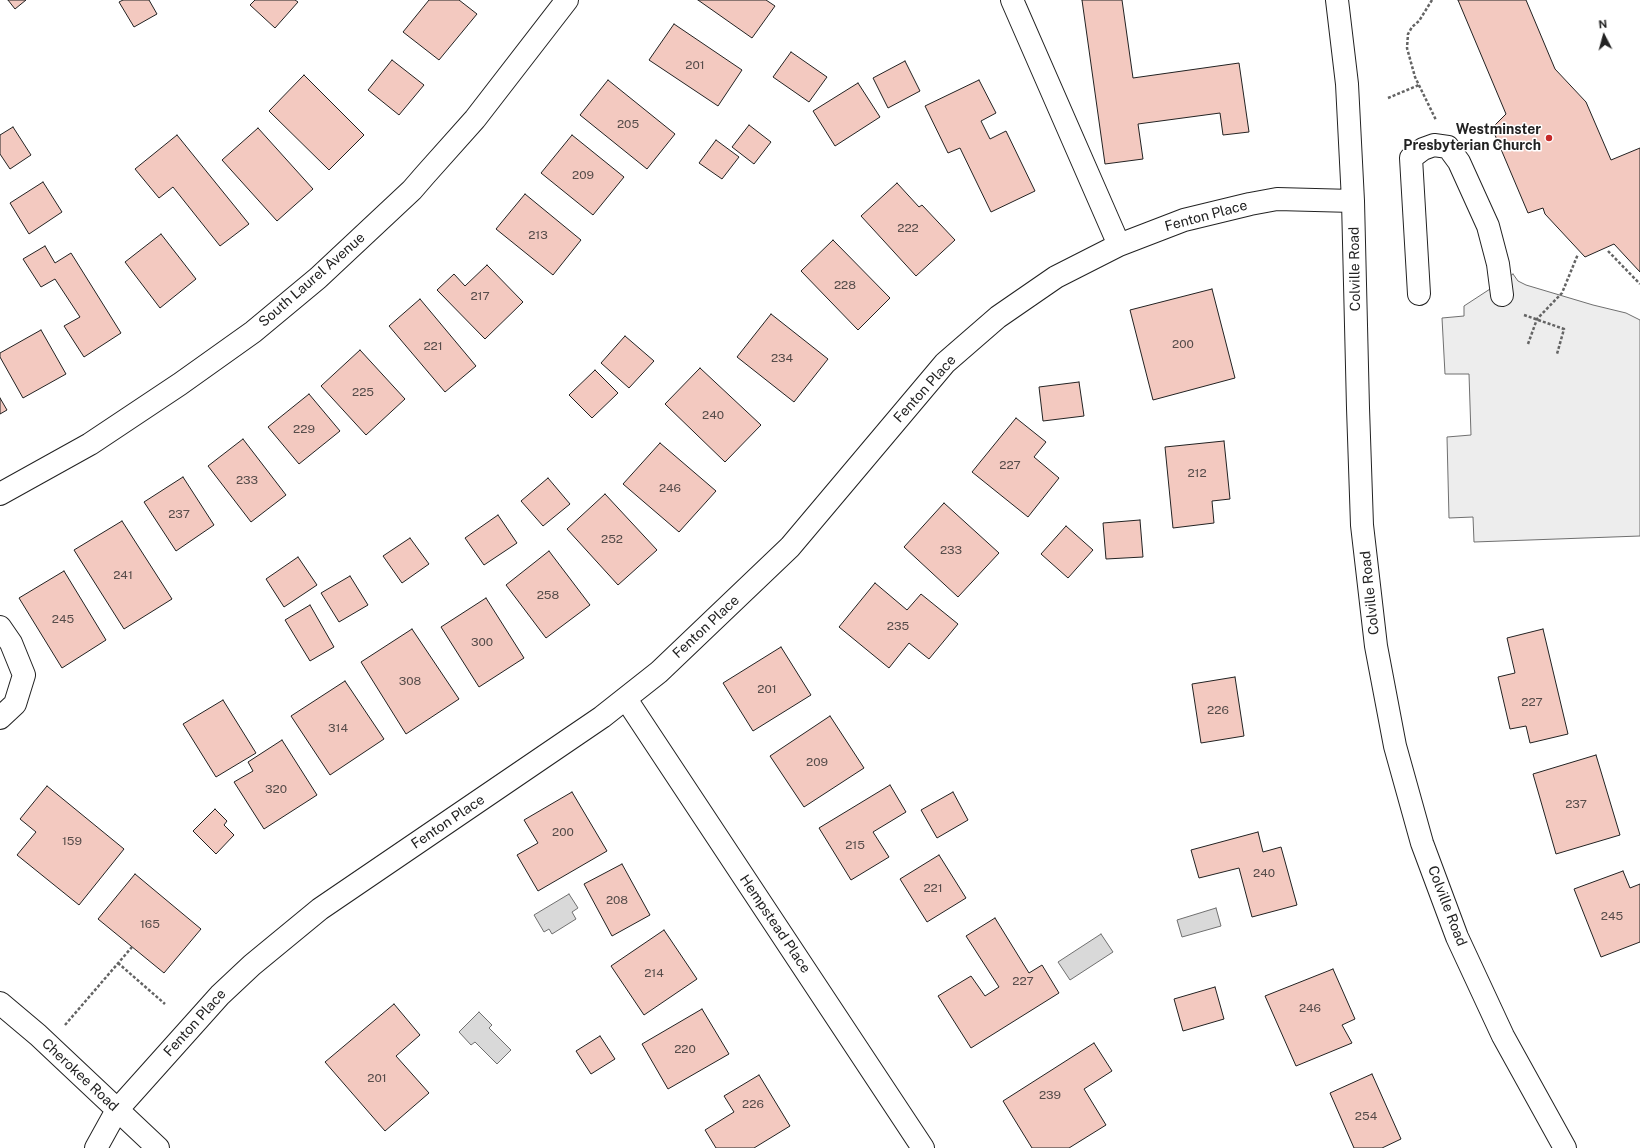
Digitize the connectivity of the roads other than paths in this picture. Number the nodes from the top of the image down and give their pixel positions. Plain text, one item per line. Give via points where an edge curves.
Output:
1 (567, 0) edge
2 (1012, 0) edge
3 (1337, 0) edge
4 (1353, 201) junction
5 (1119, 244) junction
6 (1419, 294) dead end
7 (1502, 295) dead end
8 (0, 494) edge
9 (0, 627) edge
10 (626, 699) junction
11 (0, 718) edge
12 (0, 1003) edge
13 (117, 1110) junction
14 (96, 1148) edge
15 (158, 1148) edge
16 (923, 1148) edge
17 (1565, 1148) edge

1 - 8 street, South Laurel Avenue via 476,119 412,190 318,278 253,332 180,384 90,444
2 - 5 street
3 - 4 street, Colville Road via 1347,84
4 - 5 street, Fenton Place via 1276,199 1184,220
4 - 17 street, Colville Road via 1362,525 1376,646 1395,746 1422,843 1457,937 1503,1036
5 - 10 street, Fenton Place via 1056,277 998,317 945,363 790,547 664,667
6 - 7 street via 1411,158 1434,145 1448,148 1459,162 1488,226 1498,264
9 - 11 street via 11,643 24,675 15,704
10 - 13 street, Fenton Place via 320,909 220,995
10 - 16 street, Hempstead Place
12 - 13 street, Cherokee Road
13 - 14 street, Fenton Place
13 - 15 street, Cherokee Road

